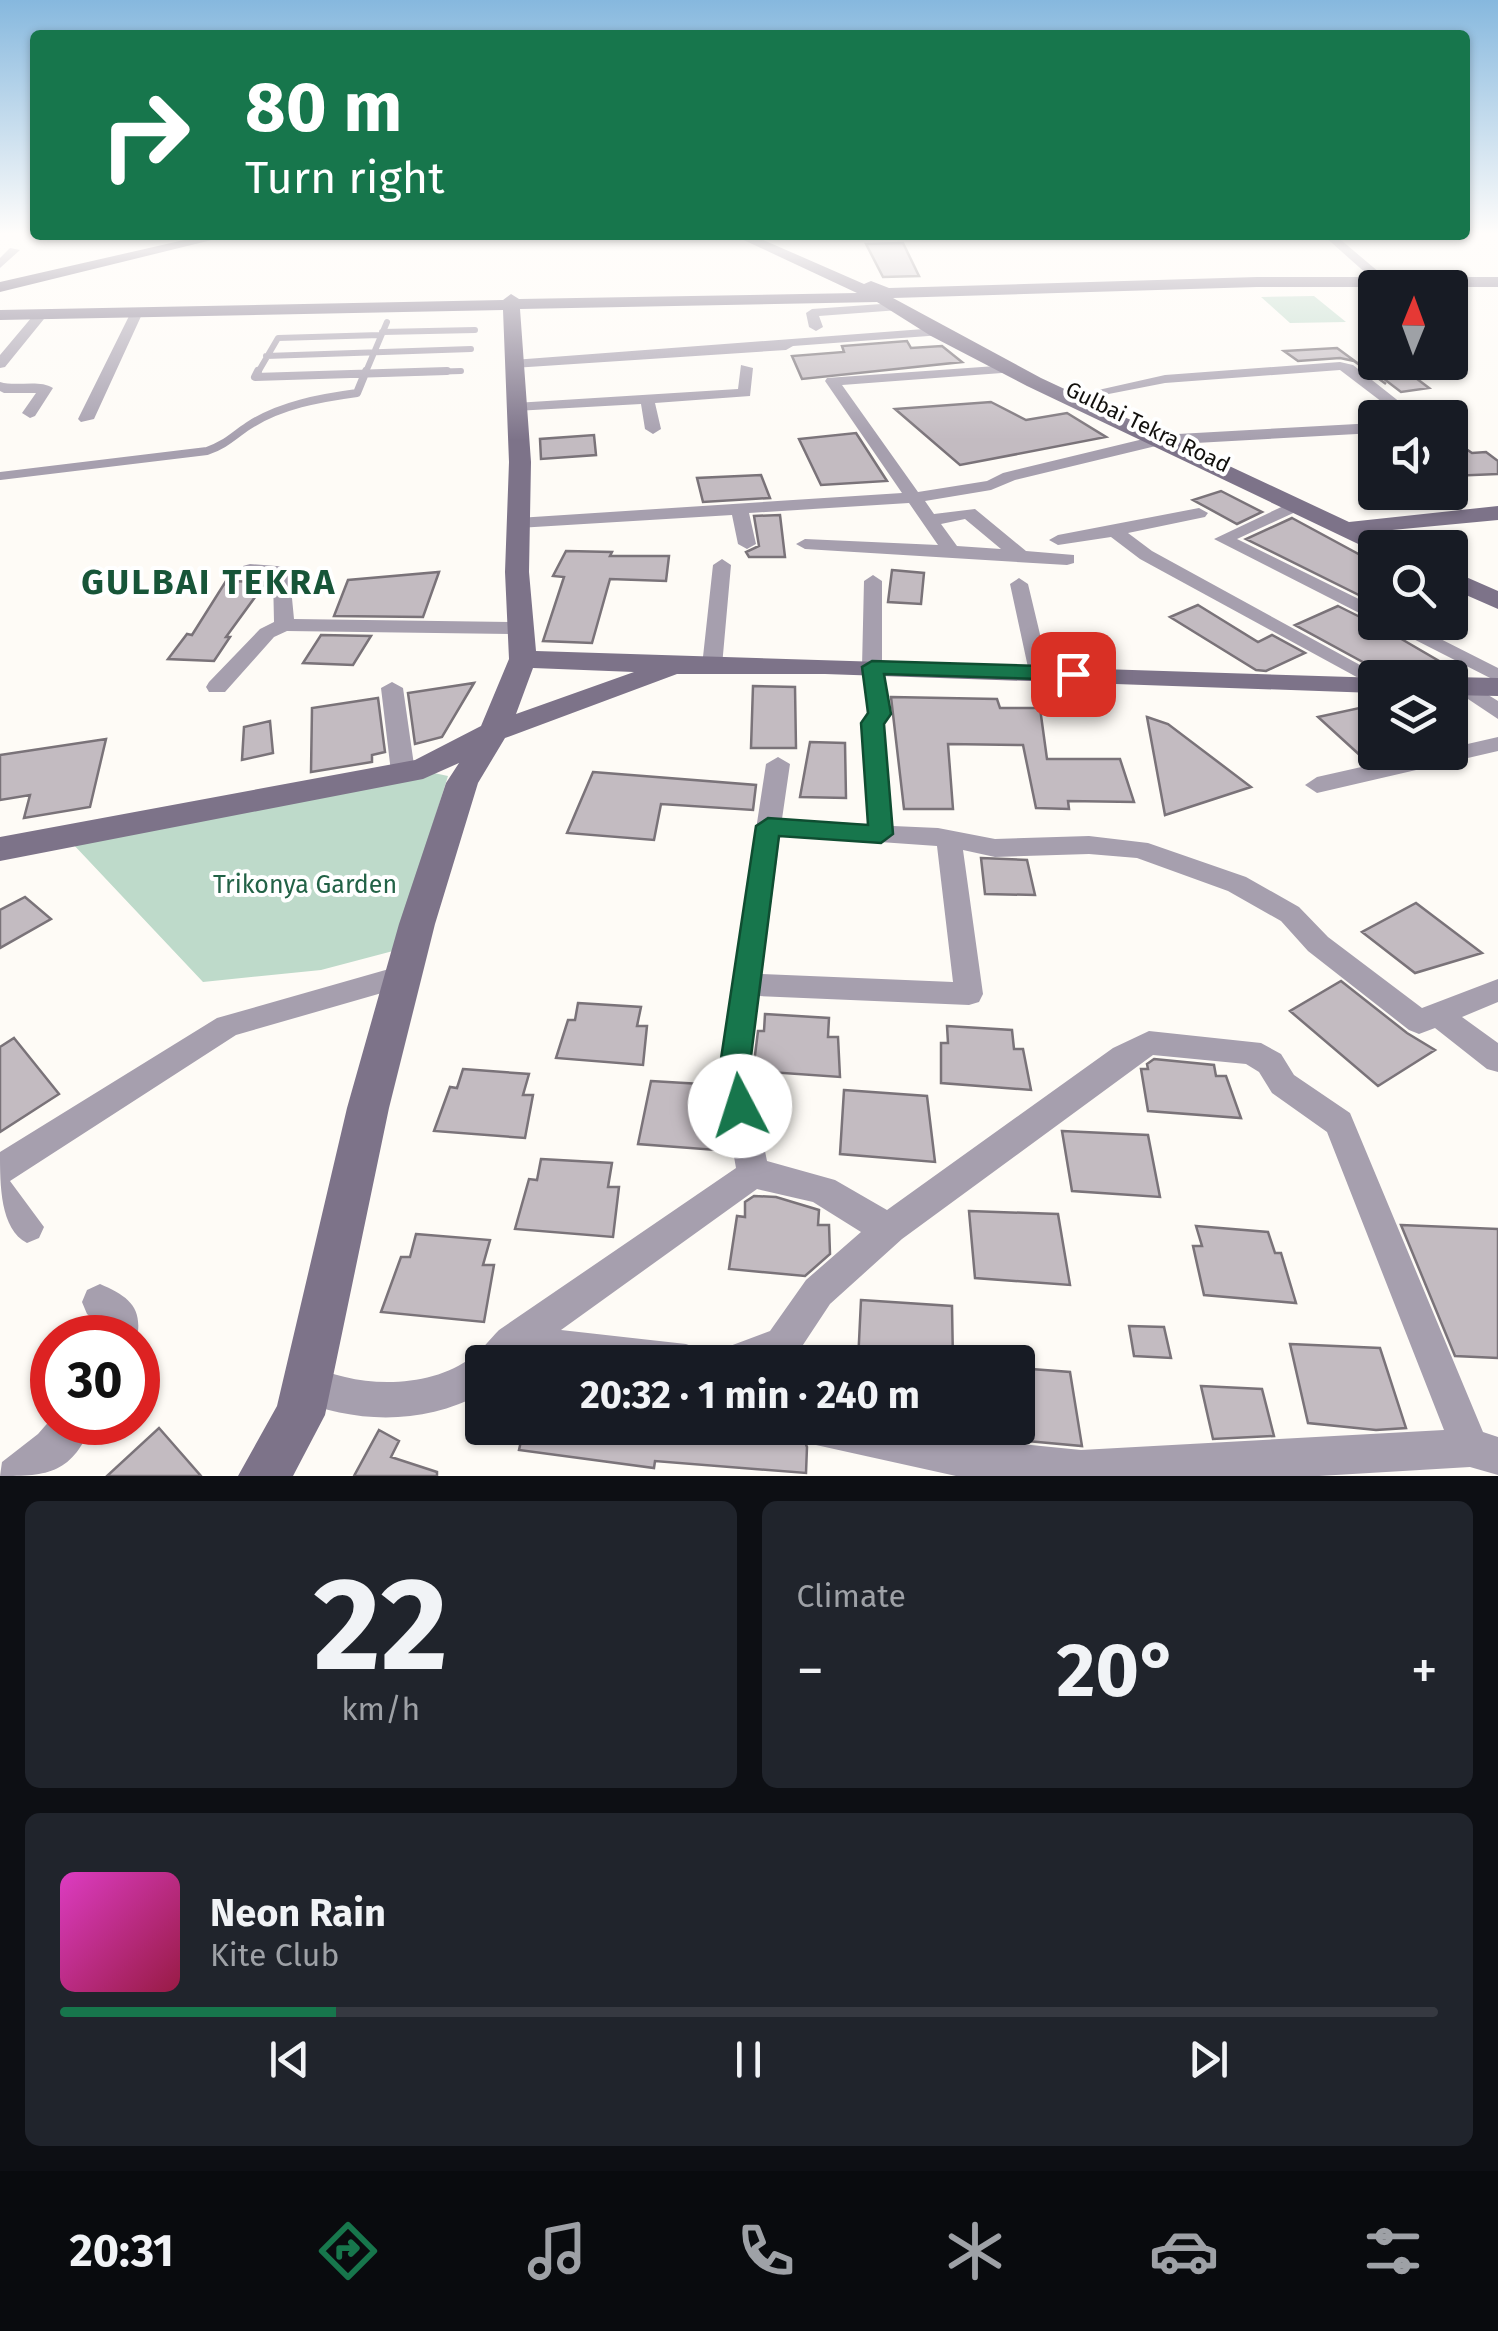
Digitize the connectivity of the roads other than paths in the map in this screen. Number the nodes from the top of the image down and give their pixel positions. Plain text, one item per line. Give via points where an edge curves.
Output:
1 (510, 302) junction
2 (555, 302) edge
3 (882, 302) edge
4 (886, 302) edge
5 (888, 302) edge
6 (889, 302) edge
7 (0, 312) edge
8 (137, 312) junction
9 (42, 314) junction
10 (386, 322) dead end
11 (475, 330) dead end
12 (868, 330) junction
13 (828, 331) junction
14 (937, 332) junction
15 (381, 333) junction
16 (786, 339) junction
17 (471, 348) dead end
18 (374, 352) junction
19 (266, 356) junction
20 (0, 364) edge
21 (513, 364) junction
22 (746, 368) dead end
23 (1010, 369) junction
24 (461, 371) dead end
25 (366, 375) junction
26 (0, 386) edge
27 (1082, 395) junction
28 (646, 398) junction
29 (1390, 400) edge
30 (516, 407) junction
31 (30, 412) dead end
32 (86, 419) dead end
33 (654, 429) dead end
34 (1358, 429) edge
35 (1168, 440) junction
36 (0, 476) edge
37 (911, 498) junction
38 (1296, 505) junction
39 (739, 508) junction
40 (1199, 513) dead end
41 (1498, 513) edge
42 (932, 520) junction
43 (518, 523) junction
44 (1358, 526) junction
45 (1367, 530) edge
46 (1114, 531) junction
47 (1358, 535) edge
48 (1058, 540) dead end
49 (747, 544) dead end
50 (805, 544) dead end
51 (951, 550) junction
52 (1021, 556) junction
53 (1067, 559) dead end
54 (722, 565) dead end
55 (250, 570) dead end
56 (1468, 576) edge
57 (873, 581) dead end
58 (1019, 584) dead end
59 (1468, 587) edge
60 (1498, 590) edge
61 (1498, 601) edge
62 (1358, 606) edge
63 (284, 624) junction
64 (1426, 640) edge
65 (521, 643) junction
66 (677, 666) junction
67 (712, 666) junction
68 (872, 667) junction
69 (1040, 672) junction
70 (1358, 673) edge
71 (1498, 676) edge
72 (1358, 681) edge
73 (1468, 686) edge
74 (217, 687) dead end
75 (1498, 687) edge
76 (392, 688) dead end
77 (1468, 693) edge
78 (1498, 712) edge
79 (494, 732) junction
80 (1498, 744) edge
81 (778, 764) dead end
82 (404, 772) junction
83 (1318, 785) dead end
84 (768, 826) junction
85 (881, 834) junction
86 (950, 840) junction
87 (0, 849) edge
88 (403, 976) junction
89 (748, 984) junction
90 (1498, 990) edge
91 (1437, 1014) junction
92 (1498, 1060) edge
93 (0, 1170) edge
94 (753, 1174) junction
95 (0, 1192) edge
96 (27, 1227) dead end
97 (890, 1228) junction
98 (100, 1302) dead end
99 (119, 1315) edge
100 (513, 1345) edge
101 (779, 1345) edge
102 (465, 1384) edge
103 (306, 1385) junction
104 (55, 1445) edge
105 (900, 1445) edge
106 (1484, 1452) edge
107 (16, 1476) edge
108 (264, 1476) edge

1 - 2 main road
1 - 7 main road
1 - 8 main road
1 - 21 main road
3 - 13 street via 812,313
4 - 12 street
5 - 14 main road, Gulbai Tekra Road
6 - 27 main road, Gulbai Tekra Road
7 - 9 main road
8 - 9 main road
8 - 32 street
9 - 20 street
10 - 15 lane
11 - 15 lane
12 - 13 street
12 - 14 street
13 - 16 street
13 - 16 street
14 - 23 main road, Gulbai Tekra Road
15 - 18 lane
15 - 19 lane via 278,338
16 - 21 street
17 - 18 lane
18 - 19 lane
18 - 25 lane
19 - 25 lane via 258,379
21 - 30 main road
22 - 28 street via 744,393
23 - 35 main road, Gulbai Tekra Road
23 - 37 street via 832,381
24 - 25 lane
25 - 36 lane via 357,392 312,399 207,451
26 - 31 street via 46,388
27 - 29 street via 1165,380 1340,366
27 - 35 main road, Gulbai Tekra Road
28 - 30 street
28 - 33 street
30 - 43 main road
34 - 35 street
35 - 37 street
35 - 38 main road, Gulbai Tekra Road
35 - 44 main road, Gulbai Tekra Road
37 - 39 street
37 - 42 street
38 - 47 main road, Gulbai Tekra Road
38 - 62 street via 1223,539
39 - 43 street
39 - 49 street
40 - 46 street
41 - 44 main road
42 - 51 street
42 - 52 street via 969,513
43 - 65 main road
44 - 45 main road, Gulbai Tekra Road
46 - 48 street
46 - 70 street
50 - 51 street
51 - 52 street
52 - 53 street
54 - 67 street
55 - 63 street via 282,572
56 - 60 main road
57 - 68 street
58 - 69 street
59 - 61 main road
63 - 65 street
63 - 74 street via 266,633
64 - 71 street
65 - 66 main road
65 - 79 main road
66 - 67 main road
66 - 79 main road
67 - 68 main road
68 - 69 main road
68 - 85 street via 880,714 872,723
69 - 72 main road
73 - 75 main road
76 - 82 street
77 - 78 street
79 - 82 main road
79 - 88 main road via 462,783
80 - 83 street
81 - 84 street
82 - 87 main road
84 - 85 street
84 - 89 street
85 - 86 street
86 - 89 street via 970,994
86 - 91 street via 995,848 1139,849 1290,914 1318,944 1419,1022
88 - 93 street via 226,1026
88 - 103 main road
89 - 94 street via 734,1072
90 - 91 street
91 - 92 street
94 - 97 street via 835,1196
94 - 100 street
95 - 96 street
97 - 101 street via 818,1292
97 - 106 street via 1149,1043 1251,1052 1339,1123
98 - 99 street
102 - 103 street via 433,1395 362,1400
103 - 108 main road via 300,1415
104 - 107 street
105 - 106 street via 1081,1470

